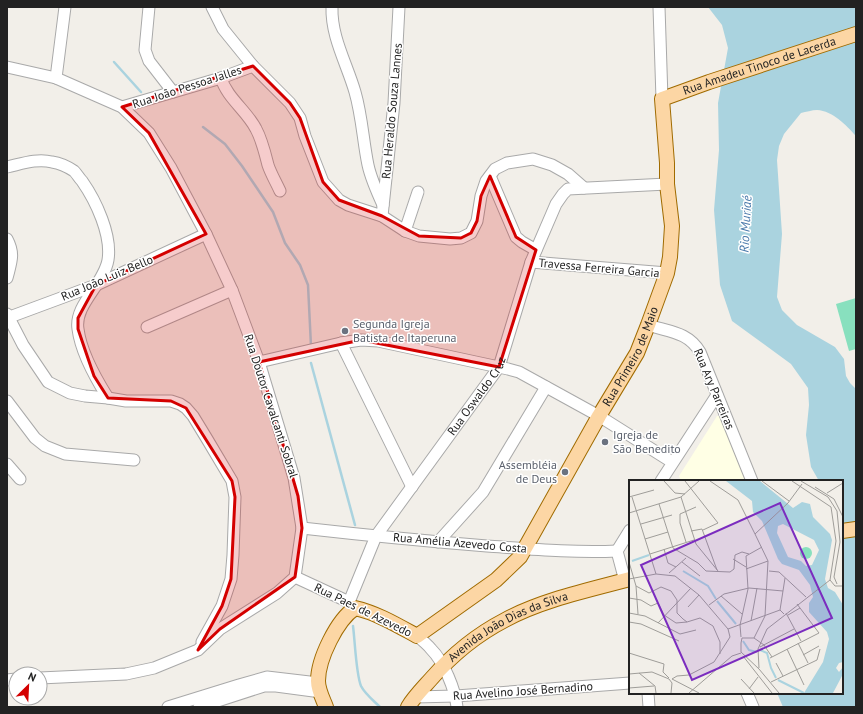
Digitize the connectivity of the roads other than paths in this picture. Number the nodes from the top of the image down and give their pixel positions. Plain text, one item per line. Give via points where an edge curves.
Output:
1 (65, 7) edge
2 (149, 7) edge
3 (212, 7) edge
4 (332, 7) edge
5 (399, 7) edge
6 (659, 7) edge
7 (856, 34) edge
8 (253, 66) junction
9 (7, 67) edge
10 (56, 78) junction
11 (221, 78) junction
12 (174, 92) junction
13 (662, 100) junction
14 (122, 107) junction
15 (7, 167) edge
16 (490, 176) junction
17 (667, 184) junction
18 (584, 188) junction
19 (280, 191) dead end
20 (418, 192) dead end
21 (383, 211) junction
22 (405, 231) junction
23 (206, 234) junction
24 (7, 239) edge
25 (536, 250) junction
26 (531, 262) junction
27 (667, 273) junction
28 (7, 278) edge
29 (96, 284) junction
30 (232, 290) junction
31 (8, 317) edge
32 (648, 325) junction
33 (147, 327) dead end
34 (341, 343) junction
35 (258, 362) junction
36 (499, 367) junction
37 (546, 387) junction
38 (717, 395) junction
39 (108, 398) junction
40 (7, 401) edge
41 (599, 416) junction
42 (134, 460) dead end
43 (672, 462) junction
44 (7, 464) edge
45 (20, 479) dead end
46 (661, 480) edge
47 (752, 480) edge
48 (412, 487) junction
49 (302, 528) junction
50 (856, 529) edge
51 (843, 531) edge
52 (629, 532) edge
53 (376, 536) junction
54 (438, 542) junction
55 (526, 549) junction
56 (617, 551) junction
57 (295, 577) junction
58 (627, 580) edge
59 (352, 605) junction
60 (417, 636) junction
61 (198, 650) junction
62 (442, 666) junction
63 (48, 678) edge
64 (629, 683) edge
65 (648, 694) edge
66 (747, 694) edge
67 (456, 696) junction
68 (322, 697) edge
69 (411, 702) edge
70 (168, 707) edge
71 (199, 707) edge
72 (457, 707) edge
73 (649, 707) edge
74 (753, 707) edge

1 - 10 street
2 - 12 street via 145,50 149,61
3 - 8 street via 223,30
4 - 21 street via 335,36 359,106 372,180
5 - 21 street, Rua Heraldo Souza Lannes via 394,103
6 - 13 street, Rua Primeiro de Maio
7 - 13 main road, Rua Amadeu Tinoco de Lacerda
8 - 11 street, Rua João Pessoa Jalles
8 - 21 street via 290,103 300,118 318,171 331,192 348,205
9 - 10 street, Rua Doutor Cavalcanti Sobral
10 - 14 street, Rua Doutor Cavalcanti Sobral
11 - 12 street, Rua João Pessoa Jalles
11 - 19 street via 229,94 258,131
12 - 14 street, Rua João Pessoa Jalles
13 - 17 main road, Rua Primeiro de Maio
14 - 23 street, Rua Doutor Cavalcanti Sobral via 149,133
15 - 29 street via 44,160 59,164 75,172 88,189 106,233 108,246 108,261
16 - 18 street via 495,169 508,163 533,159 568,174
16 - 22 street via 481,196 477,221 470,233 461,238 442,239
16 - 25 street via 516,238
17 - 18 street, Rua Oswaldo Cruz
17 - 27 main road, Rua Primeiro de Maio via 672,226
18 - 25 street, Rua Oswaldo Cruz via 568,189 563,194
20 - 22 street
21 - 22 street
23 - 29 street, Rua João Luiz Bello
23 - 30 street, Rua Doutor Cavalcanti Sobral
24 - 28 street via 12,257
25 - 26 street, Rua Oswaldo Cruz
26 - 27 street, Travessa Ferreira Garcia
26 - 36 street, Rua Oswaldo Cruz
27 - 32 main road, Rua Primeiro de Maio
29 - 31 street, Rua João Luiz Bello
29 - 39 street via 78,318 78,329 94,376
30 - 33 street
30 - 35 street, Rua Doutor Cavalcanti Sobral
31 - 39 street via 48,382 70,393
32 - 38 street, Rua Ary Parreiras via 690,339 700,352
32 - 41 main road, Rua Primeiro de Maio via 637,353
34 - 35 street
34 - 36 street via 378,341
34 - 48 street
35 - 49 street, Rua Doutor Cavalcanti Sobral via 294,478
36 - 37 street via 519,372
36 - 48 street, Rua Oswaldo Cruz
37 - 41 street
37 - 54 street via 483,492
38 - 43 street
38 - 47 street, Rua Ary Parreiras
39 - 61 street via 126,401 171,401 186,408 232,481 235,497 231,579 222,606
40 - 42 street via 44,446 65,454
41 - 43 street
41 - 55 main road, Rua Primeiro de Maio
43 - 46 street
44 - 45 street
48 - 53 street, Rua Oswaldo Cruz
49 - 53 street, Rua Amélia Azevedo Costa
49 - 57 street, Rua Doutor Cavalcanti Sobral
50 - 51 main road
52 - 56 street
53 - 54 street, Rua Amélia Azevedo Costa
53 - 59 street, Rua Oswaldo Cruz
54 - 55 street, Rua Amélia Azevedo Costa
55 - 56 street, Rua Amélia Azevedo Costa
55 - 60 main road, Rua Primeiro de Maio via 496,580
56 - 58 street
57 - 59 street, Rua Paes de Azevedo
57 - 61 street via 277,593 220,629
58 - 62 main road, Avenida João Dias da Silva via 551,602 504,620
59 - 60 main road, Rua Paes de Azevedo
59 - 68 main road, Rua Oswaldo Cruz via 323,656 320,668
60 - 62 street, Rua Paes de Azevedo via 432,649
61 - 63 street via 154,668 126,674
62 - 67 street, Rua Paes de Azevedo
62 - 69 main road, Avenida João Dias da Silva
64 - 67 street, Rua Avelino José Bernadino
65 - 73 street
66 - 74 street
67 - 69 street, Rua Avelino José Bernadino
67 - 72 street, Rua Paes de Azevedo
68 - 70 street via 274,677 262,678
68 - 71 street via 276,686 264,686

